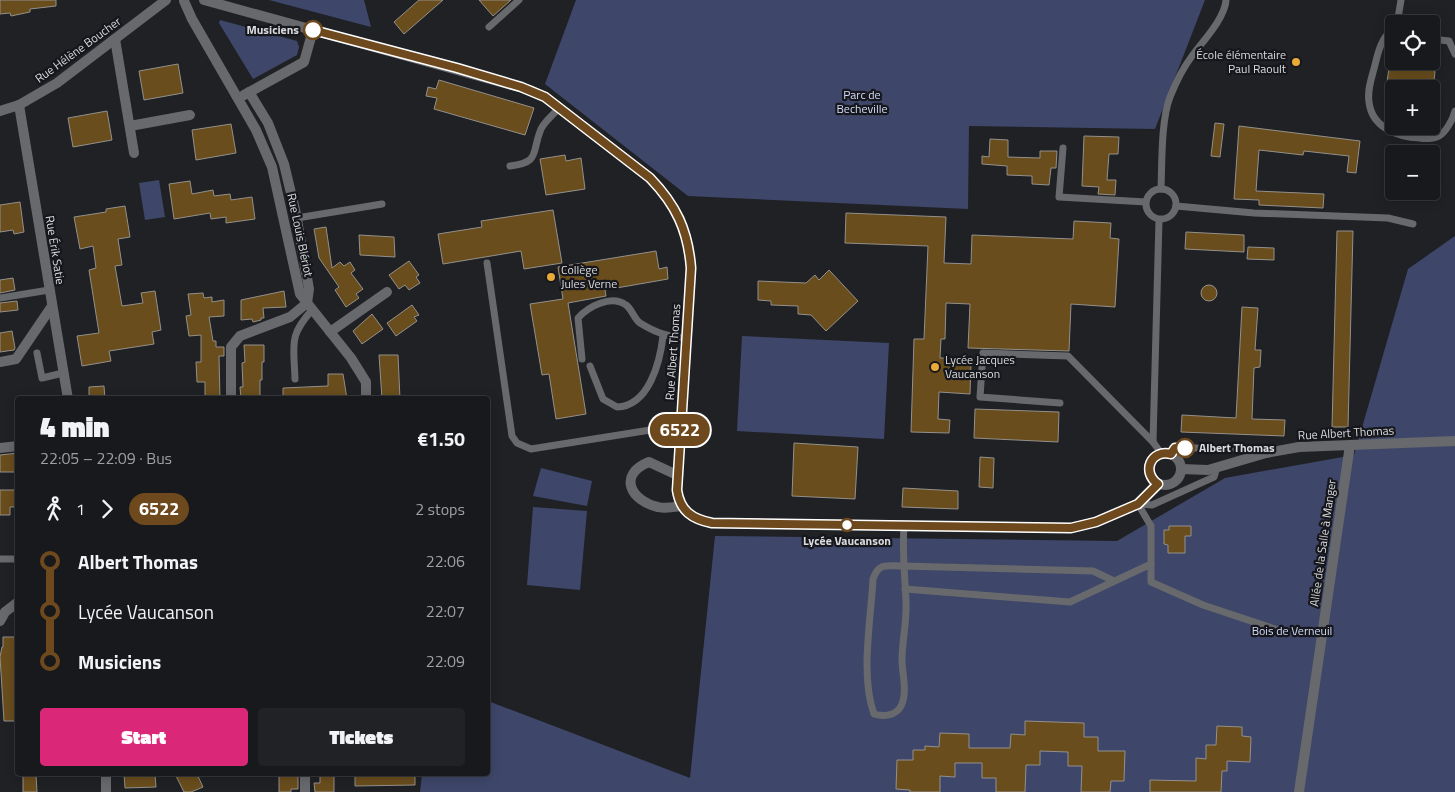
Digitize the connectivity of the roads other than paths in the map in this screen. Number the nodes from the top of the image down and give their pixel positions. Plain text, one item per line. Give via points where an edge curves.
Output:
1 (166, 0) edge
2 (184, 0) edge
3 (204, 0) edge
4 (519, 0) edge
5 (1226, 0) edge
6 (1401, 0) edge
7 (1398, 15) edge
8 (489, 27) dead end
9 (313, 30) junction
10 (115, 39) junction
11 (1385, 40) edge
12 (1440, 40) edge
13 (1455, 54) edge
14 (250, 92) junction
15 (238, 99) junction
16 (19, 105) junction
17 (559, 108) junction
18 (0, 111) edge
19 (1455, 111) edge
20 (190, 115) dead end
21 (130, 126) junction
22 (1063, 148) dead end
23 (134, 153) dead end
24 (510, 166) dead end
25 (1161, 189) junction
26 (1146, 202) junction
27 (382, 204) dead end
28 (1176, 206) junction
29 (296, 218) junction
30 (1159, 220) junction
31 (1413, 224) dead end
32 (487, 263) dead end
33 (49, 290) junction
34 (387, 292) dead end
35 (0, 298) edge
36 (52, 306) junction
37 (310, 306) junction
38 (330, 332) junction
39 (663, 336) junction
40 (687, 338) junction
41 (37, 353) dead end
42 (582, 359) dead end
43 (0, 362) edge
44 (590, 366) dead end
45 (63, 373) junction
46 (295, 379) dead end
47 (67, 396) edge
48 (231, 396) edge
49 (366, 396) edge
50 (1060, 403) dead end
51 (681, 422) junction
52 (1455, 441) edge
53 (1153, 442) junction
54 (1350, 445) junction
55 (15, 446) edge
56 (0, 448) edge
57 (1166, 453) junction
58 (1266, 453) junction
59 (1217, 467) junction
60 (1181, 469) junction
61 (677, 475) junction
62 (1158, 484) junction
63 (1138, 504) junction
64 (682, 506) junction
65 (904, 526) junction
66 (0, 559) edge
67 (15, 559) edge
68 (1151, 564) junction
69 (903, 566) junction
70 (1114, 581) junction
71 (905, 588) junction
72 (15, 604) edge
73 (0, 621) edge
74 (1284, 632) dead end
75 (106, 776) edge
76 (305, 776) edge
77 (106, 792) edge
78 (306, 792) edge
79 (1299, 792) edge

1 - 10 street, Rue Hélène Boucher
2 - 15 street, Rue Louis Blériot
3 - 9 street, Rue Albert Thomas
4 - 8 lane
5 - 25 lane via 1218,21 1187,63 1169,98
6 - 7 lane
9 - 14 street via 304,62
9 - 17 street, Rue Albert Thomas via 521,87 545,97
10 - 16 street, Rue Hélène Boucher via 57,83
10 - 21 street
11 - 19 lane via 1380,47 1368,93 1369,104 1384,128 1395,134 1426,139 1439,136
12 - 13 lane via 1449,41
14 - 15 street
14 - 29 street, Rue Louis Blériot via 268,123 284,164
15 - 37 street, Rue Louis Blériot via 272,167 300,294
16 - 18 street, Rue Hélène Boucher
16 - 33 street, Rue Érik Satie
17 - 24 lane via 541,129 530,162
17 - 40 street, Rue Albert Thomas via 650,178 673,206 687,237 690,254
20 - 21 street
21 - 23 street
22 - 26 lane via 1060,197
25 - 26 lane via 1151,193
25 - 28 lane via 1170,192
26 - 30 lane via 1147,212
27 - 29 lane
28 - 30 lane via 1168,218
28 - 31 lane via 1254,213 1388,218
29 - 37 street, Rue Louis Blériot
30 - 53 lane
32 - 51 lane via 512,436 517,443 531,449 669,427
33 - 35 lane
33 - 36 street, Rue Érik Satie
34 - 38 street
36 - 43 street via 16,359
36 - 45 street, Rue Érik Satie
37 - 38 street
37 - 46 lane via 294,336
37 - 48 street via 240,336 231,347
38 - 49 street via 366,382
39 - 40 lane
39 - 42 lane via 640,323 628,306 620,302 602,303 578,318
39 - 44 lane via 657,363 646,389 631,405 617,408 603,399
40 - 51 street, Rue Albert Thomas
41 - 45 lane via 42,378
45 - 47 street, Rue Érik Satie
50 - 53 lane via 980,398 983,353 1068,356
51 - 61 street, Rue Albert Thomas
52 - 54 street, Rue Albert Thomas
53 - 57 lane
54 - 58 street, Rue Albert Thomas via 1299,447
54 - 79 street, Allée de la Salle à Manger
55 - 56 street
57 - 58 lane via 1175,448 1239,448
57 - 60 street via 1179,460
57 - 62 street via 1153,458 1149,467 1151,477
58 - 59 street, Rue Albert Thomas
59 - 60 street, Rue Albert Thomas
59 - 63 lane via 1214,477 1152,505
60 - 62 street via 1173,483
61 - 64 street, Rue Albert Thomas
61 - 64 street via 649,462 632,474 630,482 632,491 640,500 660,508
62 - 63 street
63 - 65 street via 1096,522 1071,528
63 - 68 lane via 1151,526
64 - 65 street via 693,517 712,523
65 - 69 lane
66 - 67 lane
68 - 70 lane
68 - 74 lane via 1151,582 1203,605
69 - 70 lane via 1093,571
69 - 71 lane
69 - 71 lane via 881,567 873,579 868,672 871,704 874,714 881,716 891,715 901,707 904,691
70 - 71 lane via 1070,602
72 - 73 street
75 - 77 street
76 - 78 street

